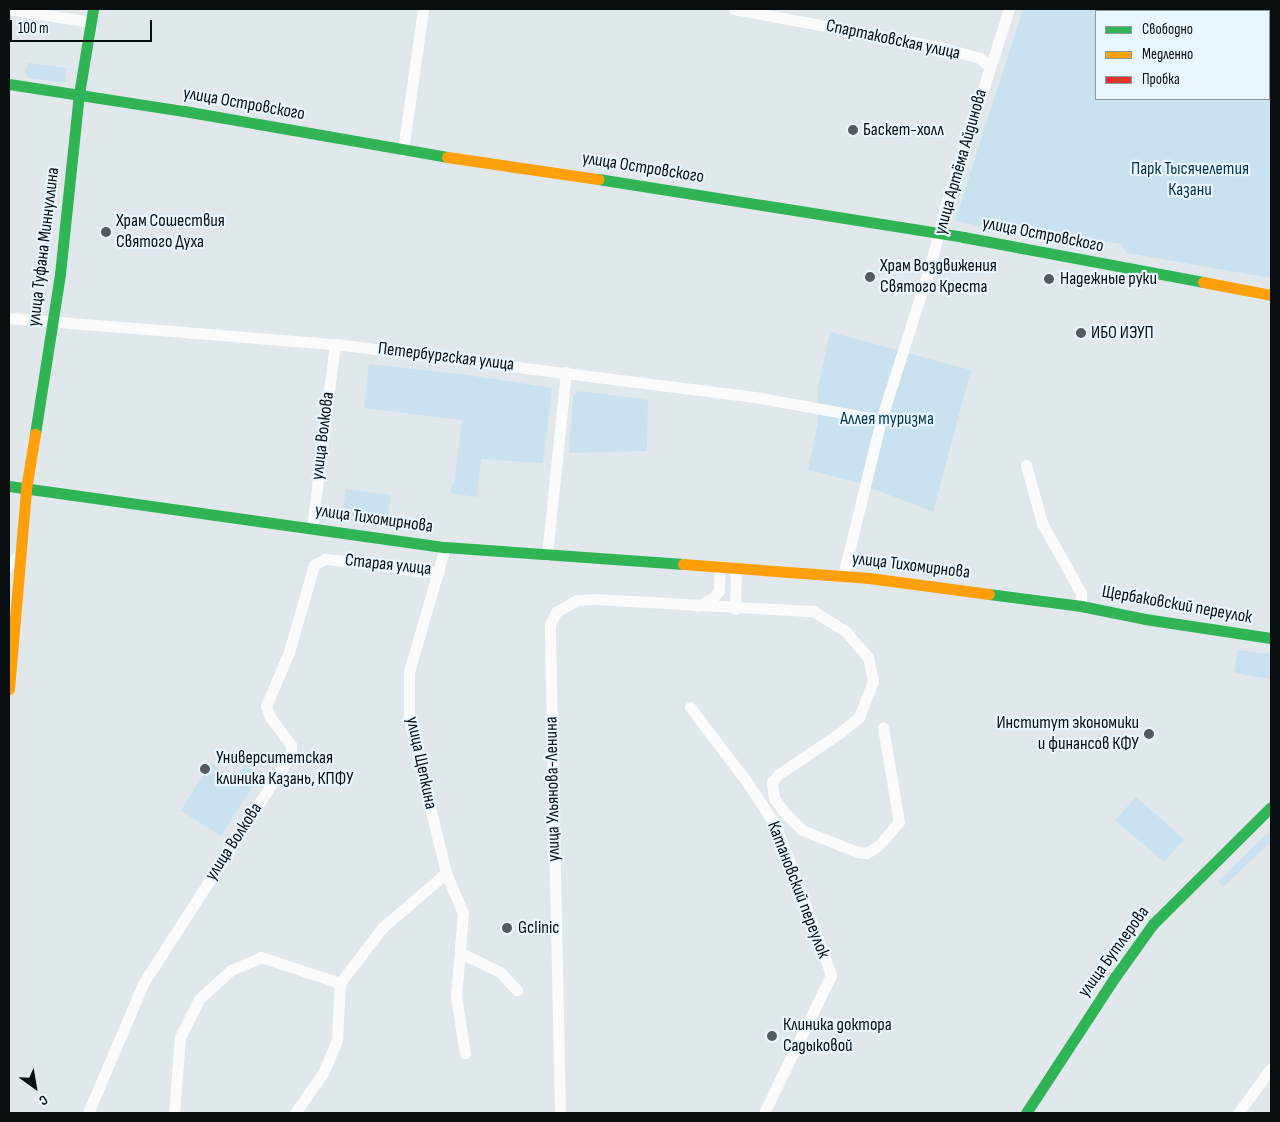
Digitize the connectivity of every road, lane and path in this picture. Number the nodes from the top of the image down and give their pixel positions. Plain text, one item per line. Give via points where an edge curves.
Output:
1 (9, 9) edge
2 (93, 9) edge
3 (423, 9) edge
4 (734, 9) edge
5 (1010, 9) edge
6 (91, 22) junction
7 (989, 67) junction
8 (9, 84) edge
9 (79, 94) junction
10 (403, 150) junction
11 (939, 233) junction
12 (1271, 295) edge
13 (9, 318) edge
14 (52, 322) junction
15 (335, 344) junction
16 (566, 372) junction
17 (881, 420) junction
18 (1026, 465) dead end
19 (9, 486) edge
20 (26, 489) junction
21 (312, 528) junction
22 (445, 547) junction
23 (20, 554) junction
24 (547, 555) junction
25 (314, 565) joint
26 (9, 566) edge
27 (720, 566) junction
28 (736, 568) junction
29 (439, 572) junction
30 (843, 576) junction
31 (698, 606) junction
32 (1080, 606) junction
33 (735, 608) junction
34 (1271, 638) edge
35 (9, 689) edge
36 (690, 707) dead end
37 (882, 727) dead end
38 (1271, 807) edge
39 (446, 873) junction
40 (461, 953) junction
41 (340, 983) junction
42 (518, 990) dead end
43 (465, 1053) dead end
44 (1271, 1068) edge
45 (88, 1113) edge
46 (174, 1113) edge
47 (295, 1113) edge
48 (560, 1113) edge
49 (764, 1113) edge
50 (1026, 1113) edge
51 (1238, 1113) edge

1 - 6 street
2 - 6 main road, улица Туфана Миннуллина
3 - 10 street
4 - 7 street, Спартаковская улица via 939,48 980,58
5 - 7 street, улица Артёма Айдинова
6 - 9 main road, улица Туфана Миннуллина
7 - 11 street, улица Артёма Айдинова
8 - 9 main road, улица Островского
9 - 10 main road, улица Островского
9 - 14 main road, улица Туфана Миннуллина
10 - 11 main road, улица Островского
11 - 12 main road, улица Островского
11 - 17 street, улица Артёма Айдинова
13 - 14 street, Петербургская улица
14 - 15 street, Петербургская улица
14 - 20 main road, улица Туфана Миннуллина
15 - 16 street, Петербургская улица
15 - 21 street, улица Волкова
16 - 17 street, Петербургская улица via 755,397
16 - 24 street
17 - 30 street, улица Артёма Айдинова
18 - 32 street, Щербаковский переулок via 1042,523 1082,592
19 - 20 main road, улица Тихомирнова
20 - 21 main road, улица Тихомирнова
20 - 23 main road, улица Туфана Миннуллина
21 - 22 main road, улица Тихомирнова
22 - 24 main road, улица Тихомирнова
22 - 29 street, Старая улица
23 - 26 street
23 - 35 main road, улица Туфана Миннуллина
24 - 27 main road, улица Тихомирнова
25 - 29 street, Старая улица via 325,559
25 - 45 street, улица Волкова via 289,652 266,706 270,717 291,745 291,754 144,982
27 - 28 main road, улица Тихомирнова
27 - 31 street via 719,591
28 - 30 main road, улица Тихомирнова
28 - 33 street
29 - 39 street, улица Щепкина via 409,672 409,720
30 - 32 main road, улица Тихомирнова
31 - 33 street, улица Ульянова-Ленина
31 - 48 street, улица Ульянова-Ленина via 577,600 556,612 550,624
32 - 34 main road, Щербаковский переулок
33 - 37 street via 813,611 846,632 868,657 873,681 859,718 778,774 772,782 774,798 802,830 867,853 879,845 899,822
36 - 49 street, Катановский переулок via 776,826 832,975
38 - 50 main road, улица Бутлерова via 1153,924
39 - 40 street, улица Щепкина via 463,912
39 - 41 street via 382,928
40 - 42 street via 500,972
40 - 43 street, улица Щепкина via 456,997
41 - 46 street via 261,957 231,970 198,999 180,1036
41 - 47 street via 337,1040 322,1073
44 - 51 street

